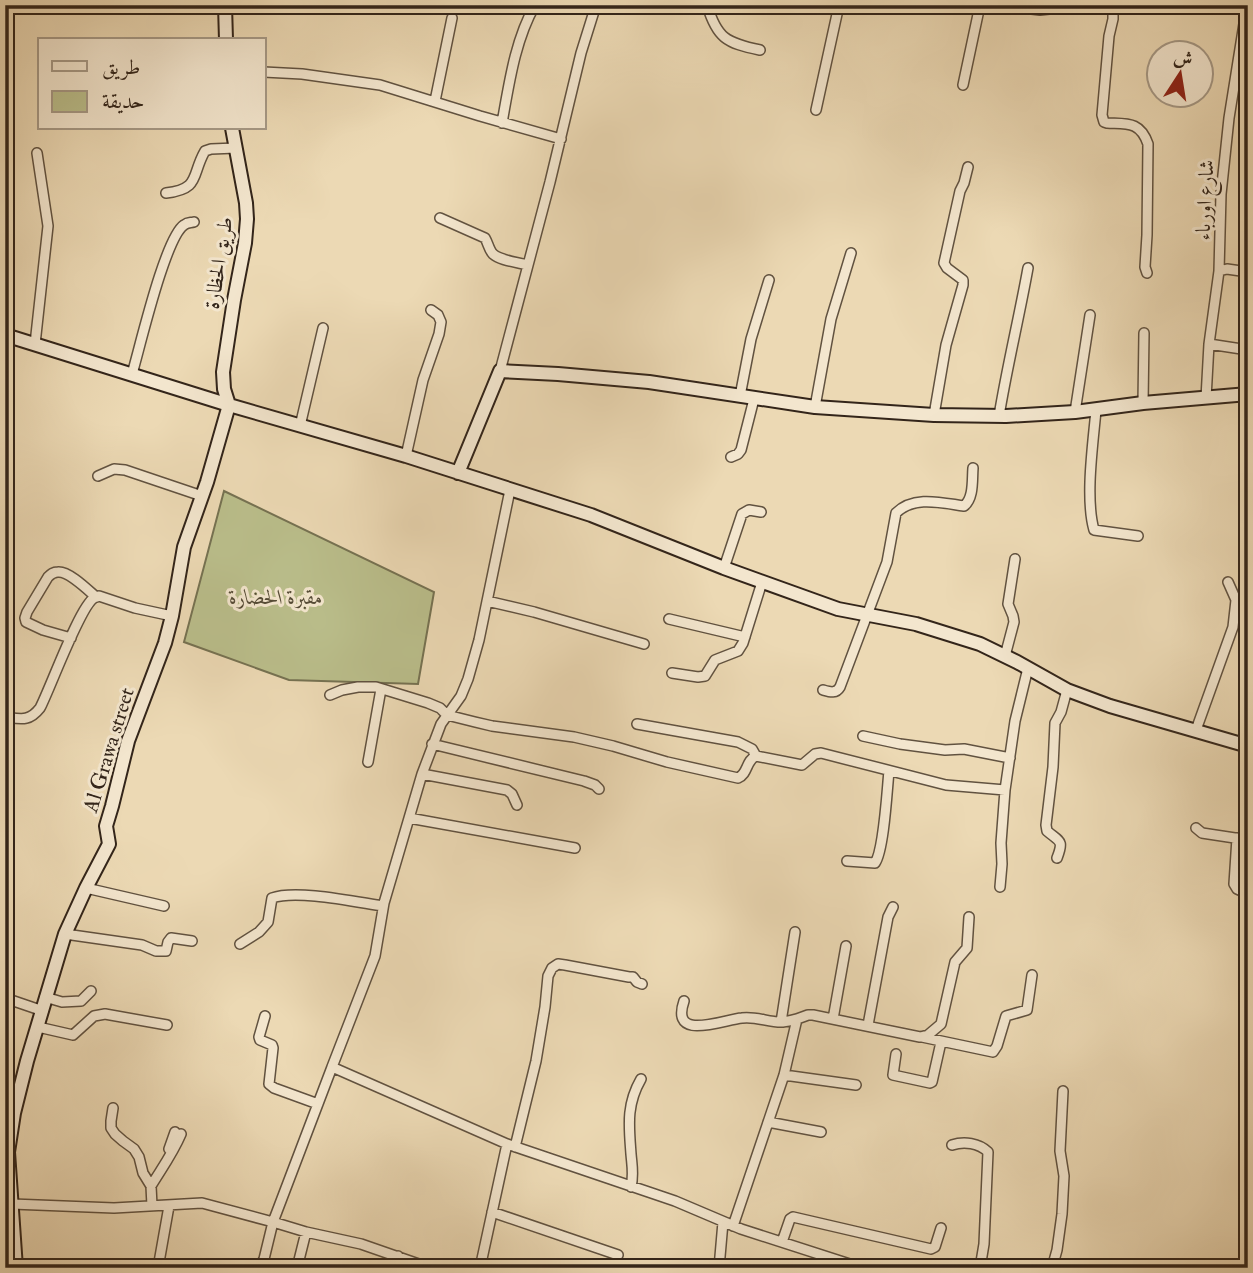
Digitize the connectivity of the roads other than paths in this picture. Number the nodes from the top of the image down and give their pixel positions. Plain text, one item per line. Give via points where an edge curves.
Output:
1 (225, 5) edge
2 (535, 5) edge
3 (596, 5) edge
4 (707, 5) edge
5 (839, 5) edge
6 (980, 5) edge
7 (997, 5) edge
8 (1107, 5) edge
9 (1247, 5) edge
10 (452, 18) dead end
11 (226, 38) edge
12 (760, 50) dead end
13 (266, 72) edge
14 (963, 85) dead end
15 (435, 101) junction
16 (816, 110) dead end
17 (502, 122) junction
18 (232, 130) edge
19 (561, 139) junction
20 (236, 148) junction
21 (37, 153) dead end
22 (968, 167) dead end
23 (166, 193) dead end
24 (440, 218) dead end
25 (194, 222) dead end
26 (851, 253) dead end
27 (527, 265) junction
28 (1028, 268) dead end
29 (1219, 271) junction
30 (1248, 272) edge
31 (1147, 273) dead end
32 (769, 280) dead end
33 (431, 310) dead end
34 (1090, 315) dead end
35 (323, 328) dead end
36 (1144, 334) dead end
37 (5, 335) edge
38 (36, 344) junction
39 (1209, 344) junction
40 (1248, 350) edge
41 (500, 370) junction
42 (132, 374) junction
43 (1248, 394) edge
44 (740, 396) junction
45 (1206, 398) junction
46 (754, 399) junction
47 (1143, 403) junction
48 (229, 405) junction
49 (815, 407) junction
50 (1096, 410) junction
51 (1075, 412) junction
52 (934, 415) junction
53 (999, 416) junction
54 (300, 426) junction
55 (406, 456) junction
56 (732, 457) dead end
57 (973, 468) dead end
58 (457, 473) junction
59 (98, 476) dead end
60 (510, 489) junction
61 (202, 496) junction
62 (761, 512) dead end
63 (1138, 536) dead end
64 (1015, 559) dead end
65 (724, 568) junction
66 (762, 582) junction
67 (1228, 582) dead end
68 (96, 597) junction
69 (487, 601) junction
70 (867, 615) junction
71 (172, 616) junction
72 (668, 619) dead end
73 (745, 636) junction
74 (71, 638) junction
75 (644, 644) dead end
76 (1005, 656) junction
77 (1028, 668) junction
78 (672, 673) dead end
79 (381, 689) junction
80 (823, 690) dead end
81 (1067, 690) junction
82 (330, 695) dead end
83 (447, 715) junction
84 (5, 717) edge
85 (638, 724) dead end
86 (1196, 730) junction
87 (863, 736) dead end
88 (432, 744) junction
89 (1248, 746) edge
90 (756, 756) junction
91 (1010, 758) junction
92 (368, 762) dead end
93 (889, 771) junction
94 (422, 774) junction
95 (599, 789) dead end
96 (1005, 790) junction
97 (517, 805) dead end
98 (409, 818) junction
99 (1196, 828) dead end
100 (1237, 838) junction
101 (1248, 840) edge
102 (575, 848) dead end
103 (1057, 858) dead end
104 (847, 861) dead end
105 (1000, 887) dead end
106 (86, 888) junction
107 (1248, 894) edge
108 (164, 906) dead end
109 (383, 906) junction
110 (893, 906) dead end
111 (969, 917) dead end
112 (796, 932) dead end
113 (65, 934) junction
114 (192, 941) dead end
115 (240, 944) dead end
116 (846, 946) dead end
117 (1032, 975) dead end
118 (642, 984) dead end
119 (91, 991) dead end
120 (45, 997) junction
121 (5, 998) edge
122 (684, 1000) dead end
123 (43, 1011) junction
124 (265, 1016) dead end
125 (797, 1019) junction
126 (833, 1019) junction
127 (781, 1022) junction
128 (868, 1025) junction
129 (167, 1026) dead end
130 (38, 1027) junction
131 (920, 1037) junction
132 (941, 1042) junction
133 (895, 1054) dead end
134 (332, 1067) junction
135 (784, 1074) junction
136 (641, 1079) dead end
137 (856, 1085) dead end
138 (1063, 1091) dead end
139 (318, 1104) junction
140 (113, 1108) dead end
141 (768, 1122) junction
142 (821, 1132) dead end
143 (178, 1133) dead end
144 (511, 1145) junction
145 (951, 1145) dead end
146 (151, 1186) junction
147 (631, 1187) junction
148 (10, 1197) edge
149 (152, 1206) junction
150 (169, 1206) junction
151 (492, 1212) junction
152 (273, 1222) junction
153 (723, 1222) junction
154 (733, 1226) junction
155 (941, 1228) dead end
156 (306, 1232) junction
157 (782, 1242) junction
158 (618, 1255) dead end
159 (821, 1255) junction
160 (398, 1256) junction
161 (16, 1268) edge
162 (158, 1268) edge
163 (259, 1268) edge
164 (297, 1268) edge
165 (398, 1268) edge
166 (430, 1268) edge
167 (480, 1268) edge
168 (719, 1268) edge
169 (817, 1268) edge
170 (862, 1268) edge
171 (980, 1268) edge
172 (1052, 1268) edge

1 - 11 street
2 - 17 street via 518,48
3 - 19 street
4 - 12 street via 722,36
5 - 16 street
6 - 14 street
7 - 8 street via 1040,10
8 - 31 street via 1113,19 1102,115 1104,122 1138,127 1147,144
9 - 29 street, شارع اورباء via 1227,131
10 - 15 street
13 - 15 street via 380,85
15 - 17 street
17 - 19 street
18 - 20 street, طريق الحظارة
19 - 27 street
20 - 23 street via 205,151 187,188
20 - 48 street, طريق الحظارة via 247,219 223,372
21 - 38 street via 48,226
22 - 52 street via 944,263 963,285 946,345
24 - 27 street via 488,240 495,256
25 - 42 street via 183,226 164,262
26 - 49 street via 828,330
27 - 41 street
28 - 53 street
29 - 30 street
29 - 39 street, شارع اورباء
32 - 44 street
33 - 55 street via 441,321 439,334
34 - 51 street
35 - 54 street
36 - 47 street
37 - 38 street
38 - 42 street
39 - 40 street
39 - 45 street, شارع اورباء
41 - 44 street via 637,380
41 - 58 street
42 - 48 street
43 - 45 street
44 - 46 street
45 - 47 street
46 - 49 street
46 - 56 street via 741,450
47 - 50 street
48 - 54 street
48 - 61 street, Al Grawa street
49 - 52 street
50 - 51 street
50 - 63 street via 1091,479 1094,530
51 - 53 street
52 - 53 street
54 - 55 street
55 - 58 street
57 - 70 street via 968,504 916,502 896,513 887,562
58 - 60 street
59 - 61 street via 125,470
60 - 65 street via 591,515
60 - 69 street
61 - 71 street, Al Grawa street via 184,547
62 - 65 street via 742,514
64 - 76 street via 1008,604 1014,622
65 - 66 street
66 - 70 street
66 - 73 street
67 - 86 street via 1236,600 1233,627
68 - 71 street
68 - 74 street
68 - 74 street via 64,574 48,577 26,622
69 - 75 street
69 - 83 street via 464,689
70 - 76 street via 942,631
70 - 80 street via 839,690
71 - 106 street, Al Grawa street via 128,741 106,826 109,844
72 - 73 street
73 - 78 street via 738,651 718,658 705,676
74 - 84 street via 35,714 26,719
76 - 77 street
77 - 81 street
77 - 91 street
79 - 82 street via 358,687
79 - 83 street via 434,705
79 - 92 street
81 - 86 street
81 - 103 street via 1054,727 1046,825 1060,840
83 - 88 street
83 - 90 street via 574,737 736,777 743,775
85 - 90 street via 738,743
86 - 89 street
87 - 91 street
88 - 94 street
88 - 95 street via 584,780
90 - 93 street via 802,765 821,753
91 - 96 street
93 - 96 street via 954,786
93 - 104 street via 877,860
94 - 97 street via 507,790
94 - 98 street
96 - 105 street
98 - 102 street
98 - 109 street
99 - 100 street
100 - 101 street
100 - 107 street via 1234,884
106 - 108 street
106 - 113 street, Al Grawa street
109 - 115 street via 316,896 278,896 272,898 268,922
109 - 134 street via 375,956
110 - 128 street
111 - 131 street via 967,948 954,964 941,1024
112 - 127 street
113 - 114 street via 156,951 166,951 171,938
113 - 120 street, Al Grawa street
116 - 126 street
117 - 132 street via 1027,1010 1006,1016 993,1052
118 - 144 street via 633,976 558,964 552,968 536,1061
119 - 120 street via 81,1001
120 - 123 street, Al Grawa street
121 - 123 street
122 - 127 street via 681,1016 689,1024 705,1026 746,1017
123 - 130 street, Al Grawa street
124 - 139 street via 259,1037 273,1048 269,1084
125 - 126 street via 813,1015
125 - 127 street
125 - 135 street
126 - 128 street
128 - 131 street
129 - 130 street via 105,1014 94,1016 73,1035
130 - 148 street, Al Grawa street via 13,1113 8,1152
131 - 132 street
132 - 133 street via 930,1083 893,1074
134 - 139 street
134 - 144 street
135 - 137 street
135 - 141 street
136 - 147 street via 629,1112
138 - 172 street via 1062,1214
139 - 152 street
140 - 146 street via 111,1128 134,1149
141 - 142 street
141 - 154 street
143 - 146 street via 173,1154
144 - 147 street
144 - 151 street
145 - 171 street via 977,1144 988,1152
146 - 149 street
147 - 153 street
148 - 149 street via 114,1208
148 - 161 street, Al Grawa street
149 - 150 street
150 - 152 street via 202,1203
150 - 162 street
151 - 158 street
151 - 167 street
152 - 156 street
152 - 163 street
153 - 154 street
153 - 168 street
154 - 157 street
155 - 157 street via 931,1249 793,1217
156 - 160 street
156 - 164 street
157 - 159 street
159 - 169 street
159 - 170 street
160 - 165 street
160 - 166 street

